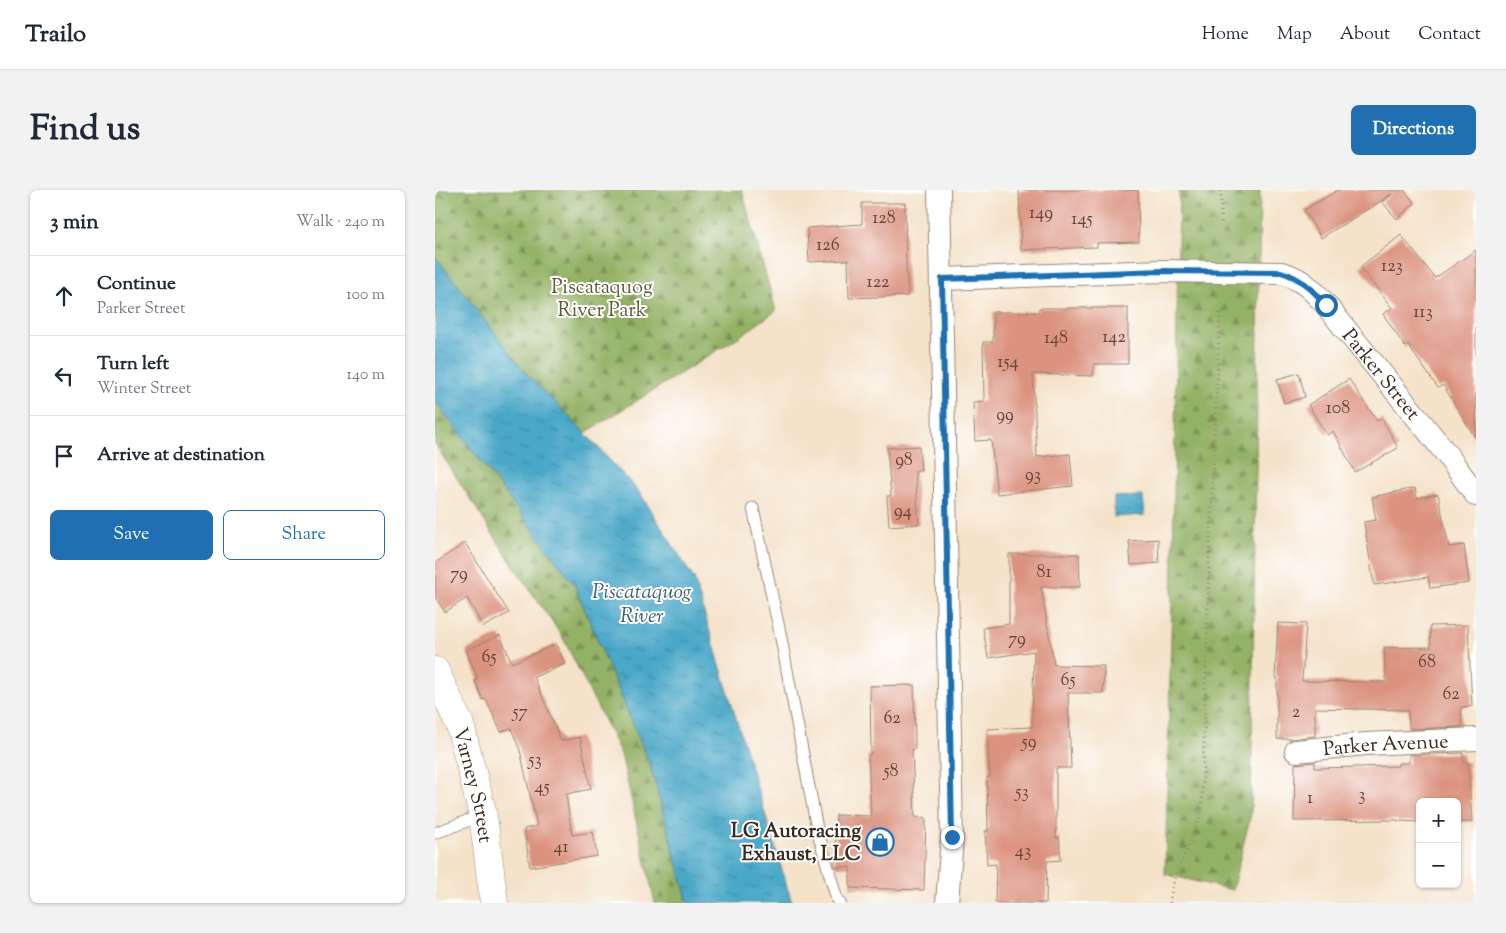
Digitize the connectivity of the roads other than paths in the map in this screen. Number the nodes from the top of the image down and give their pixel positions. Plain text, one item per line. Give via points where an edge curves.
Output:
1 (939, 190) edge
2 (942, 279) junction
3 (1476, 496) edge
4 (753, 508) dead end
5 (435, 671) edge
6 (1476, 739) edge
7 (1296, 751) dead end
8 (483, 815) junction
9 (435, 833) edge
10 (494, 903) edge
11 (840, 903) edge
12 (947, 903) edge

1 - 2 street
2 - 3 street, Parker Street via 1162,271 1281,272 1292,276 1316,293 1445,452
2 - 12 street via 952,837
4 - 11 lane via 817,829
5 - 8 main road, Varney Street via 460,725
6 - 7 street, Parker Avenue
8 - 9 lane
8 - 10 main road, Varney Street

